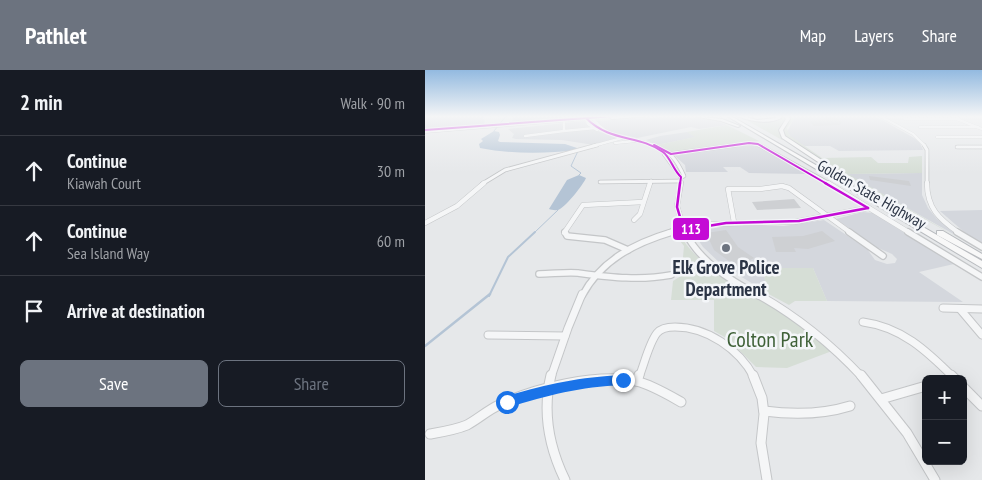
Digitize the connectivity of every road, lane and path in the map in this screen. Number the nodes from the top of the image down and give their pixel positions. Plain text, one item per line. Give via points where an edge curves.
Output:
1 (532, 135) edge
2 (615, 135) edge
3 (615, 135) edge
4 (755, 135) edge
5 (762, 135) edge
6 (770, 135) edge
7 (782, 135) edge
8 (913, 135) edge
9 (525, 136) dead end
10 (937, 136) dead end
11 (621, 137) junction
12 (982, 137) edge
13 (634, 141) junction
14 (605, 144) junction
15 (957, 147) dead end
16 (982, 147) edge
17 (671, 154) junction
18 (665, 155) junction
19 (821, 170) junction
20 (841, 177) junction
21 (681, 179) junction
22 (651, 181) junction
23 (600, 182) dead end
24 (643, 202) junction
25 (868, 208) junction
26 (827, 216) junction
27 (634, 220) dead end
28 (734, 222) junction
29 (425, 223) edge
30 (684, 230) junction
31 (982, 247) edge
32 (628, 250) junction
33 (883, 256) dead end
34 (982, 257) edge
35 (982, 265) edge
36 (539, 274) dead end
37 (671, 275) dead end
38 (595, 276) junction
39 (982, 277) edge
40 (943, 308) dead end
41 (960, 309) junction
42 (982, 309) edge
43 (863, 322) dead end
44 (488, 335) dead end
45 (982, 335) edge
46 (565, 336) junction
47 (950, 375) edge
48 (637, 381) junction
49 (922, 387) edge
50 (547, 390) junction
51 (967, 391) edge
52 (881, 399) junction
53 (681, 402) dead end
54 (850, 406) dead end
55 (982, 406) edge
56 (764, 411) junction
57 (430, 434) dead end
58 (565, 480) edge
59 (767, 480) edge
60 (935, 480) edge

1 - 9 street
2 - 11 street
3 - 11 street
4 - 19 highway
5 - 19 highway, Golden State Highway
6 - 20 highway, Golden State Highway
7 - 20 highway
8 - 31 street via 927,150 929,202 946,223
10 - 12 street
11 - 13 street
11 - 14 street
11 - 17 street via 647,142
13 - 14 street
13 - 18 street
14 - 29 street via 520,165 494,176 457,206
15 - 16 street
17 - 18 street
17 - 21 street via 682,168 684,176
17 - 25 street via 758,144
18 - 21 street via 673,162
19 - 35 highway, Golden State Highway
20 - 34 highway, Golden State Highway
21 - 22 street
21 - 30 street via 677,207
22 - 23 street
22 - 24 street
24 - 27 street via 640,214
24 - 32 street via 583,205 564,232 567,236 605,240
25 - 26 street
25 - 39 street
26 - 28 street via 794,222
26 - 28 street via 786,186 728,190
26 - 33 street
28 - 30 street
30 - 32 street
30 - 52 street via 693,246 716,268 817,334
32 - 38 street
36 - 38 street
37 - 38 street via 654,278
38 - 46 street via 583,293
40 - 41 street
41 - 42 street
41 - 45 street
43 - 47 street via 882,324 899,332 928,353
44 - 46 street
46 - 50 street
48 - 50 street via 587,381
48 - 53 street
48 - 56 street via 659,331 669,328 695,330 720,340 742,359 757,383
49 - 52 street
50 - 57 street via 507,402 452,430
50 - 58 street via 547,433
51 - 55 street
52 - 60 street
54 - 56 street via 805,416
56 - 59 street via 761,443

